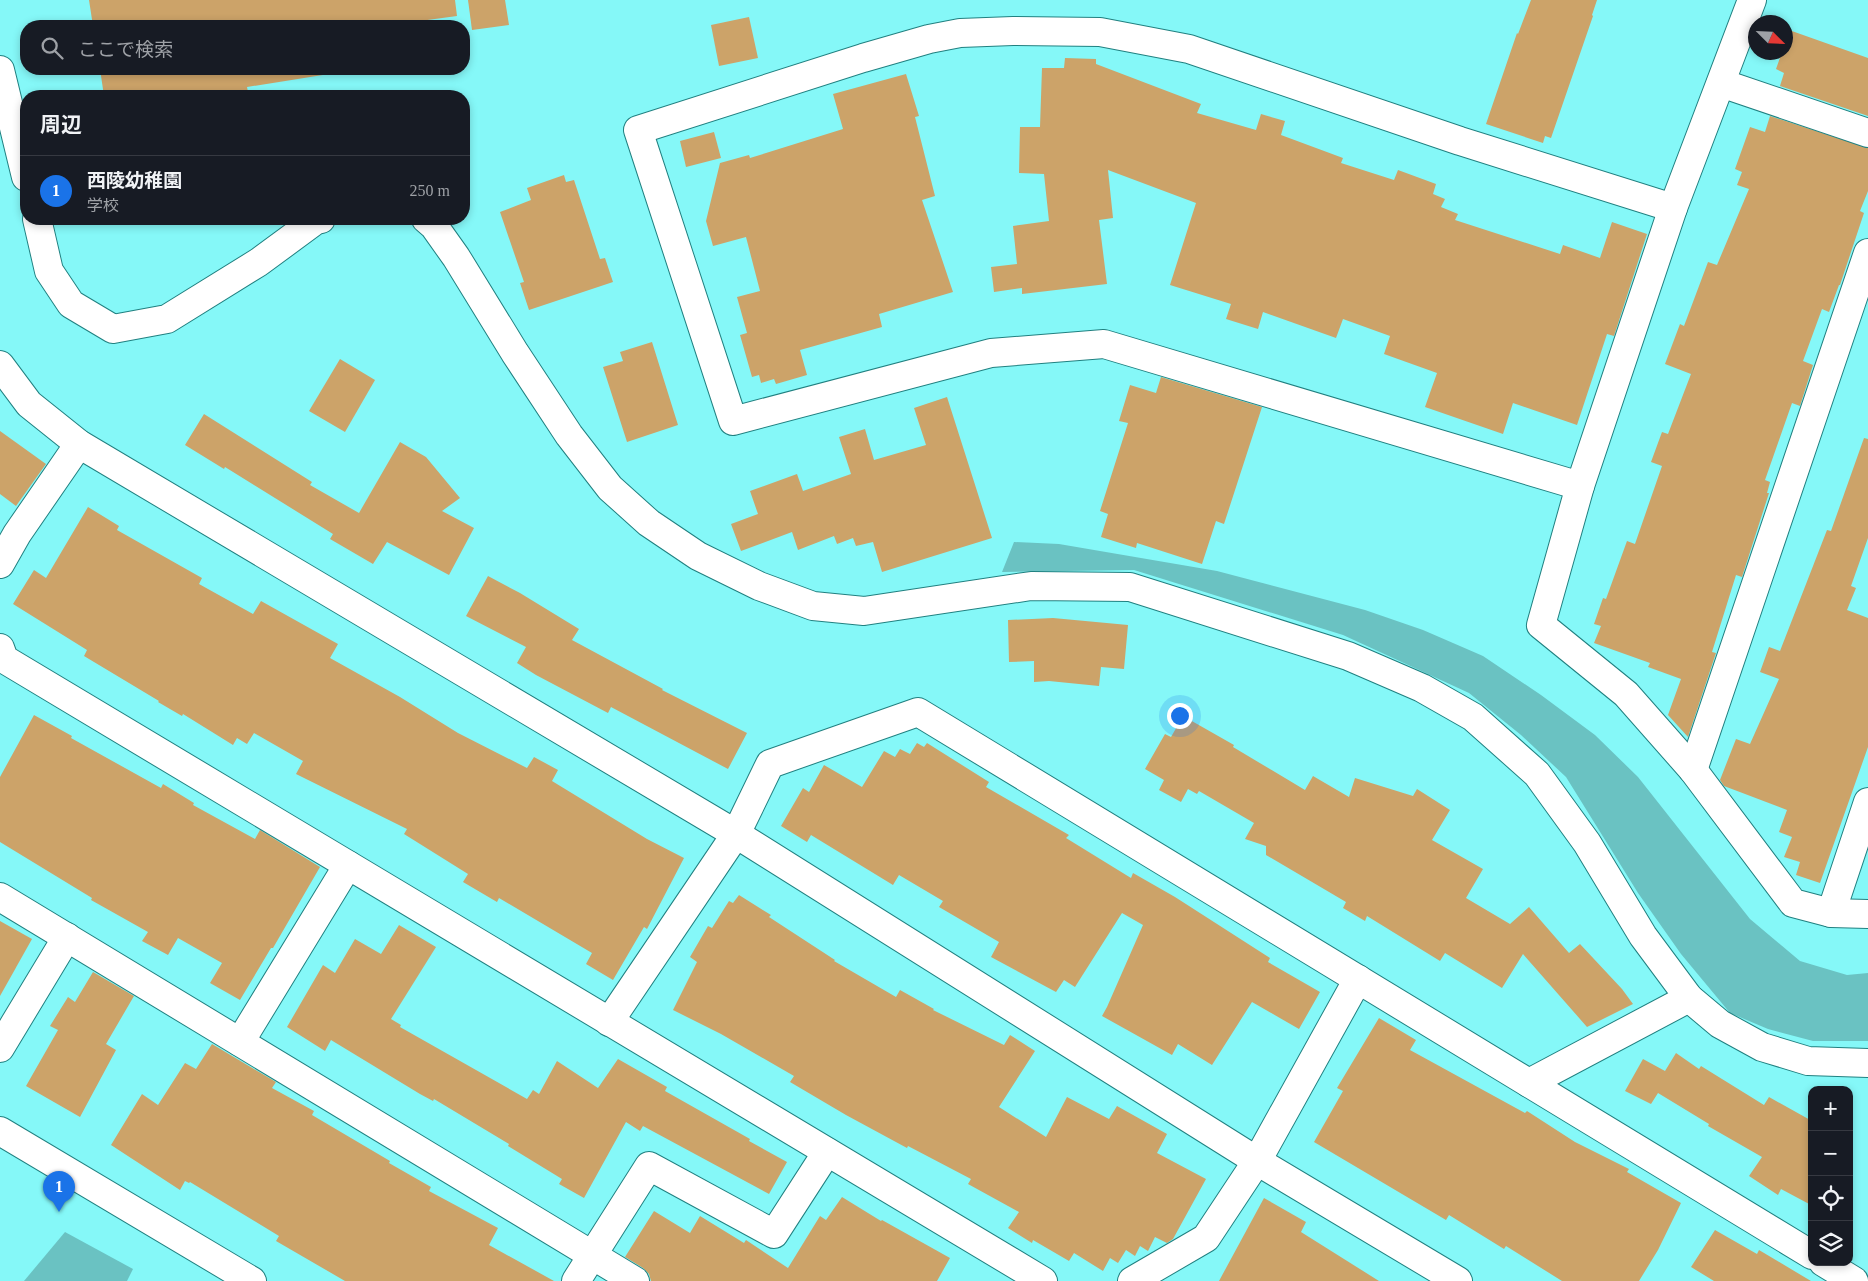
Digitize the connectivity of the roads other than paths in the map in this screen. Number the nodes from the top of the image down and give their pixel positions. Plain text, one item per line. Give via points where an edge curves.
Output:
1 (1752, 0) edge
2 (0, 70) edge
3 (1721, 83) junction
4 (1868, 133) edge
5 (20, 152) edge
6 (1673, 208) junction
7 (38, 225) edge
8 (309, 225) edge
9 (433, 225) edge
10 (1868, 254) edge
11 (0, 365) edge
12 (79, 444) junction
13 (1580, 486) junction
14 (9, 529) edge
15 (0, 564) edge
16 (1, 656) edge
17 (1693, 770) junction
18 (1868, 802) edge
19 (736, 834) junction
20 (348, 865) junction
21 (0, 897) edge
22 (1831, 913) junction
23 (1868, 914) edge
24 (67, 937) junction
25 (1358, 979) junction
26 (1689, 998) junction
27 (609, 1022) junction
28 (240, 1042) junction
29 (0, 1048) edge
30 (1868, 1063) edge
31 (1529, 1083) junction
32 (0, 1131) edge
33 (827, 1152) junction
34 (1257, 1161) junction
35 (1808, 1253) edge
36 (592, 1255) junction
37 (1830, 1266) edge
38 (1455, 1280) edge
39 (252, 1281) edge
40 (576, 1281) edge
41 (634, 1281) edge
42 (1043, 1281) edge
43 (1132, 1281) edge
44 (1854, 1281) edge

1 - 3 street
2 - 5 street
3 - 4 street
3 - 6 street
6 - 13 street
6 - 13 street via 1460,141 1189,49 1100,32 960,33 929,39 638,130 733,421 991,353 1104,344
7 - 8 street via 49,271 71,304 113,329 167,319 260,262
9 - 26 street via 569,435 610,488 649,523 698,556 760,586 813,606 864,610 1031,586 1130,587 1348,656 1422,688 1473,717 1538,774 1588,843 1643,936
10 - 17 street
11 - 12 street via 30,404
12 - 14 street
12 - 19 street
13 - 17 street via 1541,625 1626,694
14 - 15 street
16 - 20 street
17 - 22 street via 1793,903
18 - 22 street
19 - 25 street via 770,764 918,712
19 - 27 street
19 - 34 street
20 - 27 street
20 - 28 street
21 - 24 street
22 - 23 street
24 - 28 street
24 - 29 street
25 - 31 street
25 - 34 street
26 - 30 street via 1720,1024 1762,1047 1808,1061
26 - 31 street
27 - 33 street
28 - 36 street
31 - 35 street
32 - 39 street
33 - 36 street via 774,1234 649,1166
33 - 42 street
34 - 38 street
34 - 43 street via 1206,1238
36 - 40 street
36 - 41 street
37 - 44 street

